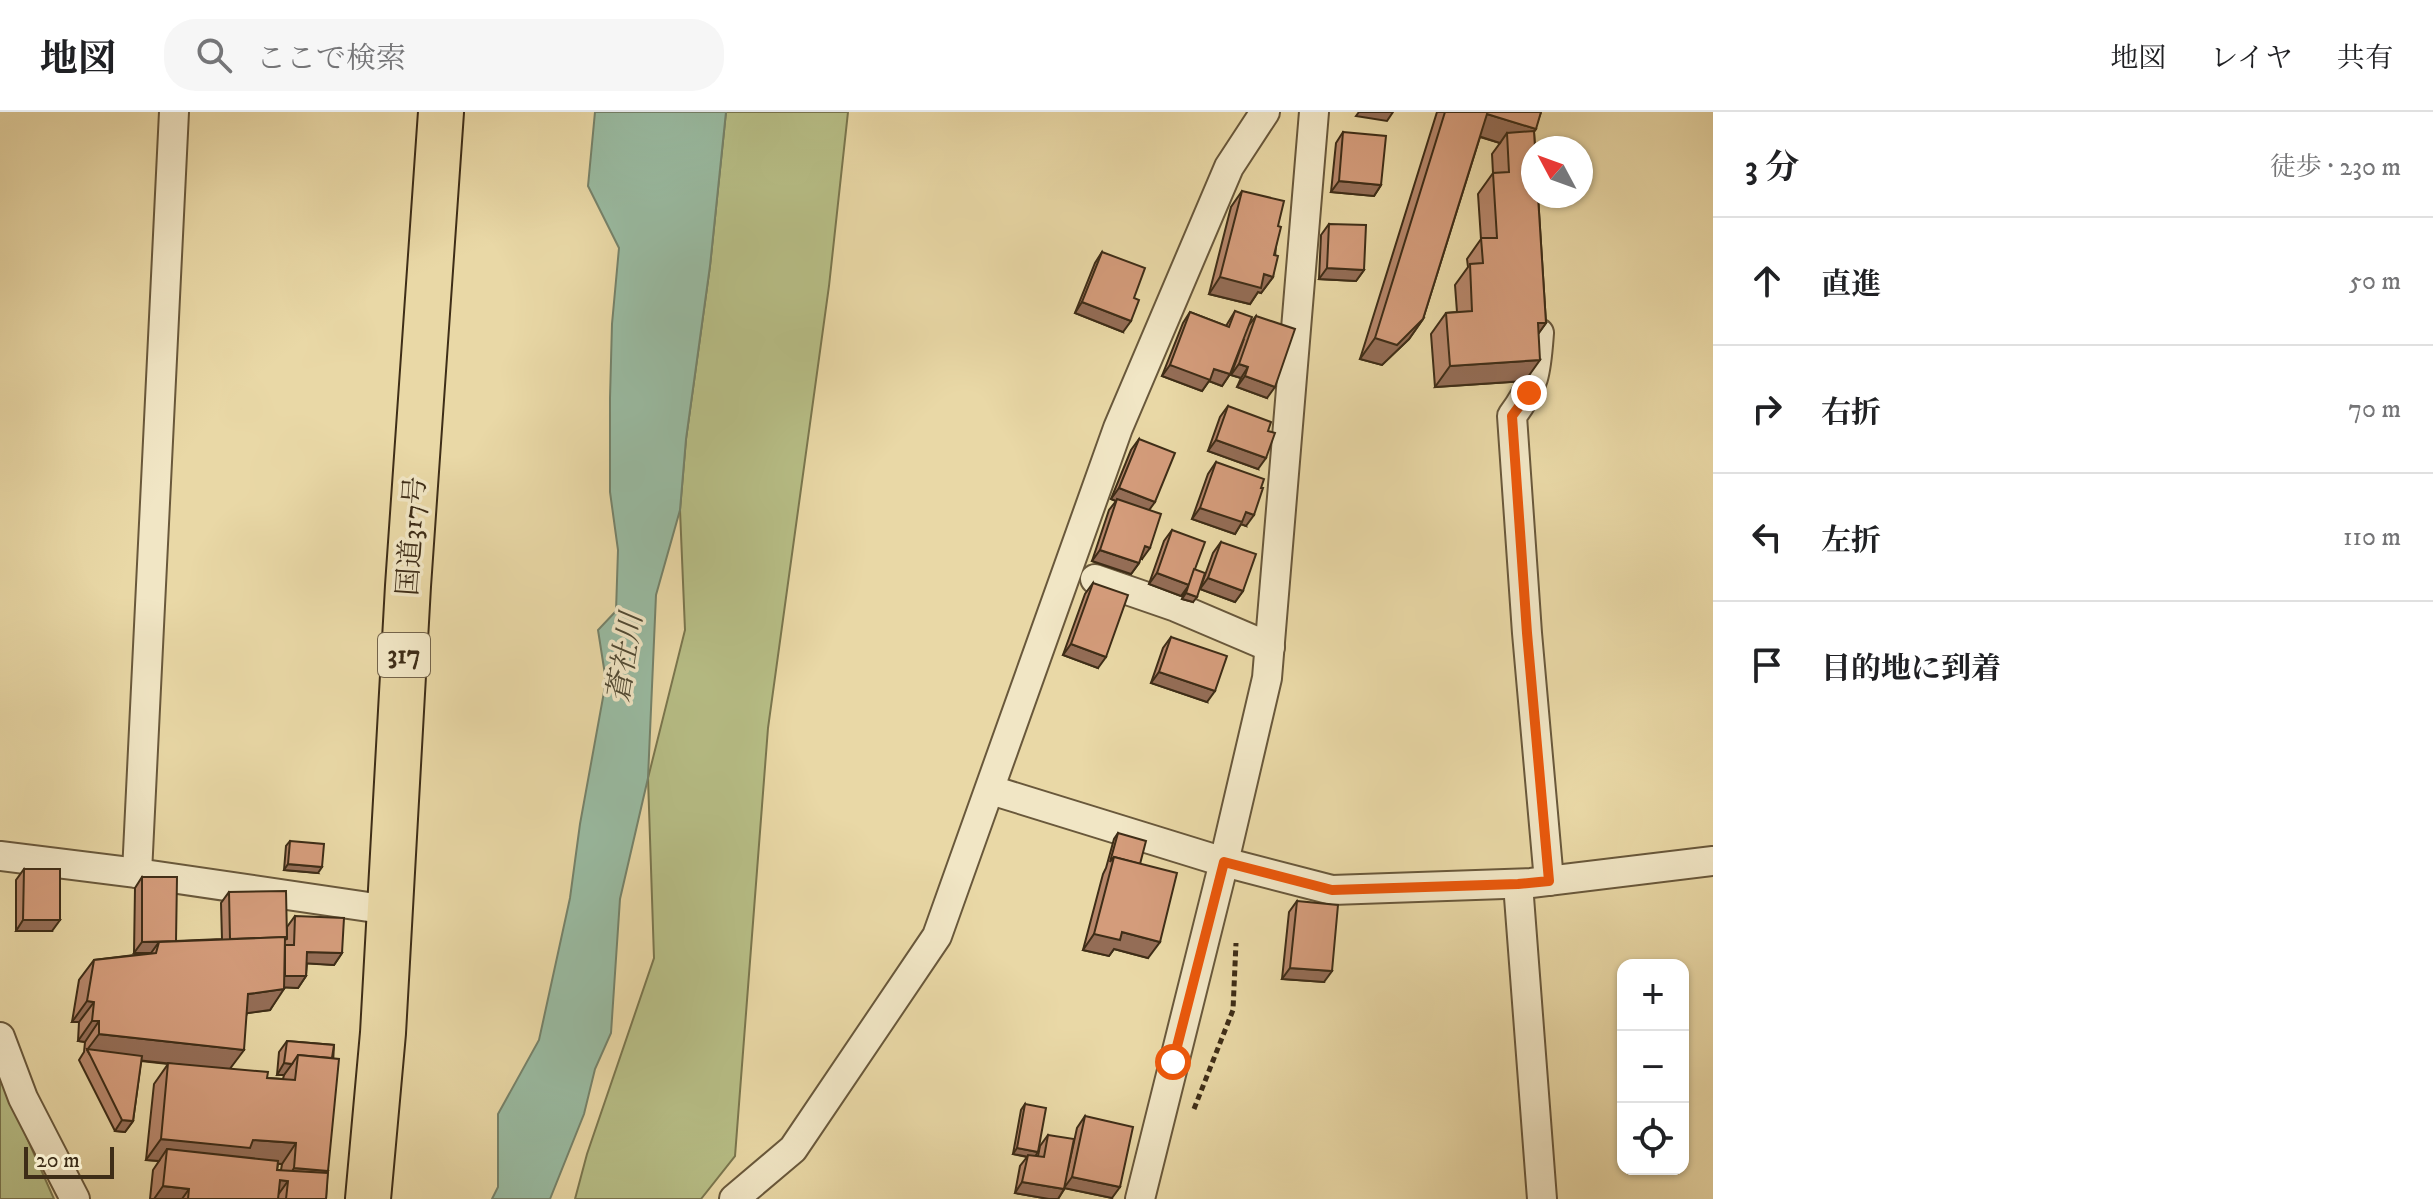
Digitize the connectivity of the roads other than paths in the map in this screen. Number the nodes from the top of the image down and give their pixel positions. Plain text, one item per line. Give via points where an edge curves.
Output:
1 (174, 112) edge
2 (441, 112) edge
3 (1265, 112) edge
4 (1314, 112) edge
5 (1539, 333) edge
6 (1095, 579) dead end
7 (1270, 647) junction
8 (991, 790) junction
9 (0, 856) edge
10 (1713, 861) edge
11 (1224, 862) junction
12 (137, 873) junction
13 (1549, 881) junction
14 (1518, 884) junction
15 (389, 910) junction
16 (0, 1037) edge
17 (75, 1199) edge
18 (368, 1199) edge
19 (734, 1199) edge
20 (1140, 1199) edge
21 (1542, 1199) edge

1 - 12 street
2 - 15 highway, 国道317号 / 317
3 - 8 street via 1229,167 1118,428
4 - 7 street
5 - 13 street via 1529,393 1512,416
6 - 7 street
7 - 11 street
8 - 11 street
8 - 19 street via 937,936 793,1149
9 - 12 street
10 - 13 street
11 - 14 street via 1332,890
11 - 20 street
12 - 15 street
13 - 14 street
14 - 21 street
15 - 18 highway, 国道317号 / 317
16 - 17 street via 23,1098

